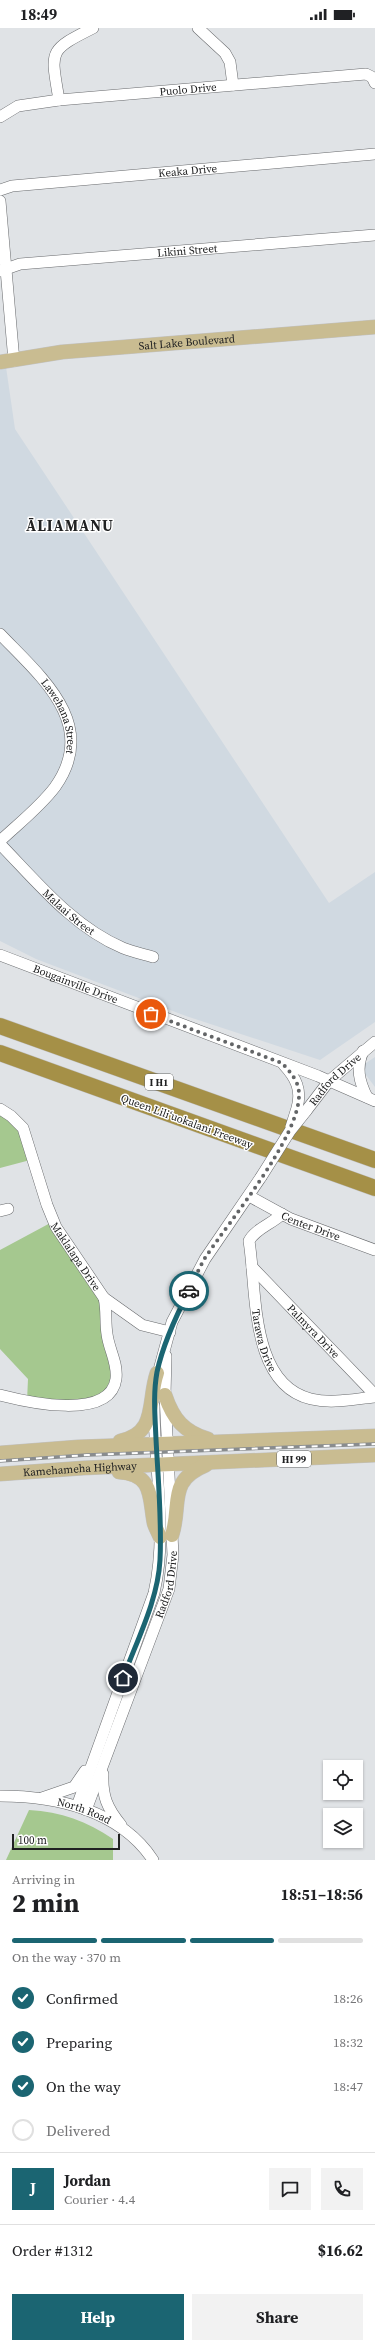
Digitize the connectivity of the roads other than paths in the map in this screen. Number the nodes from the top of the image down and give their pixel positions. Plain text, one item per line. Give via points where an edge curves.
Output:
1 (93, 28) edge
2 (198, 28) edge
3 (375, 83) edge
4 (233, 85) junction
5 (58, 100) junction
6 (0, 117) edge
7 (375, 154) edge
8 (0, 190) edge
9 (0, 201) edge
10 (375, 235) edge
11 (4, 270) edge
12 (375, 327) edge
13 (14, 360) junction
14 (0, 362) edge
15 (0, 634) edge
16 (0, 841) edge
17 (0, 844) edge
18 (0, 955) edge
19 (153, 958) dead end
20 (0, 1026) edge
21 (375, 1042) edge
22 (364, 1050) junction
23 (0, 1053) edge
24 (282, 1063) junction
25 (329, 1081) junction
26 (371, 1099) edge
27 (0, 1109) edge
28 (301, 1109) junction
29 (317, 1139) junction
30 (263, 1148) junction
31 (375, 1157) edge
32 (375, 1160) edge
33 (375, 1188) edge
34 (250, 1196) junction
35 (375, 1198) edge
36 (282, 1214) junction
37 (375, 1250) edge
38 (252, 1267) junction
39 (104, 1298) junction
40 (170, 1332) junction
41 (166, 1347) junction
42 (157, 1373) junction
43 (0, 1395) edge
44 (166, 1395) junction
45 (375, 1396) edge
46 (375, 1436) edge
47 (218, 1442) junction
48 (162, 1444) junction
49 (78, 1447) junction
50 (0, 1453) edge
51 (375, 1456) edge
52 (212, 1463) junction
53 (163, 1465) junction
54 (83, 1468) junction
55 (0, 1474) edge
56 (166, 1536) junction
57 (96, 1752) junction
58 (105, 1761) junction
59 (0, 1796) edge
60 (42, 1798) junction
61 (82, 1808) junction
62 (126, 1830) junction
63 (153, 1860) edge

1 - 5 street via 64,42 56,50 53,63
2 - 4 street via 225,53 230,62
3 - 4 street, Puolo Drive via 372,77 366,74
4 - 5 street, Puolo Drive
5 - 6 street, Puolo Drive via 18,106
7 - 8 street, Keaka Drive via 12,186
9 - 11 street
10 - 11 street, Likini Street via 20,264
11 - 13 street
12 - 13 main road, Salt Lake Boulevard via 62,352
13 - 14 main road, Salt Lake Boulevard
15 - 16 street, Lawehana Street via 56,695 67,717 70,741 66,765 55,787
17 - 19 street, Malaai Street via 62,908 91,930 123,948
18 - 24 street, Bougainville Drive
20 - 29 highway, I H1
21 - 22 street, Radford Drive
22 - 25 street, Radford Drive
22 - 26 street via 360,1060 359,1077
23 - 30 highway, Queen Liliʻuokalani Freeway / I H1
24 - 25 street, Bougainville Drive
24 - 28 street via 297,1082
25 - 26 street, Bougainville Drive
25 - 28 street, Radford Drive
27 - 39 street, Maklalapa Drive via 23,1128 56,1227
28 - 34 street, Radford Drive, bridge
29 - 31 highway
29 - 32 highway, I H1
30 - 33 highway, Queen Liliʻuokalani Freeway / I H1
30 - 35 highway
34 - 36 street, Center Drive
34 - 40 street, Radford Drive via 205,1259 172,1322
36 - 37 street, Center Drive
36 - 38 street, Tarawa Drive via 252,1236
38 - 45 street, Palmyra Drive
38 - 45 street, Tarawa Drive via 259,1333 279,1378 296,1393 311,1399 335,1402
39 - 40 street via 142,1325
39 - 43 street, Maklalapa Drive via 107,1309 107,1336 116,1369 116,1379 109,1394 93,1404 50,1405
40 - 41 street, Radford Drive
41 - 42 street, Radford Drive
41 - 44 street, Radford Drive
42 - 48 street, Radford Drive via 154,1402
42 - 49 main road via 147,1423 140,1434 129,1439
44 - 47 main road via 174,1416 184,1428 192,1434
44 - 48 street, Radford Drive
46 - 47 main road, Kamehameha Highway / HI 99
47 - 48 main road, Kamehameha Highway / HI 99
48 - 49 main road, Kamehameha Highway / HI 99
48 - 53 street, Radford Drive
49 - 50 main road, Kamehameha Highway / HI 99
51 - 52 main road, Kamehameha Highway / HI 99
52 - 53 main road, Kamehameha Highway / HI 99
52 - 56 main road via 192,1471 182,1483 176,1496 176,1522
53 - 54 main road, Kamehameha Highway / HI 99
53 - 56 street, Radford Drive
54 - 55 main road, Kamehameha Highway / HI 99
54 - 56 main road via 127,1472 143,1482 150,1490 154,1524
56 - 57 street, Radford Drive via 154,1593
56 - 58 street, Radford Drive via 172,1570 169,1589
57 - 60 street via 74,1787
57 - 61 street, Radford Drive
58 - 61 street, Radford Drive
58 - 62 street via 102,1791 106,1805
59 - 60 street, North Road
60 - 61 street, North Road
61 - 62 street, North Road
62 - 63 street, North Road

